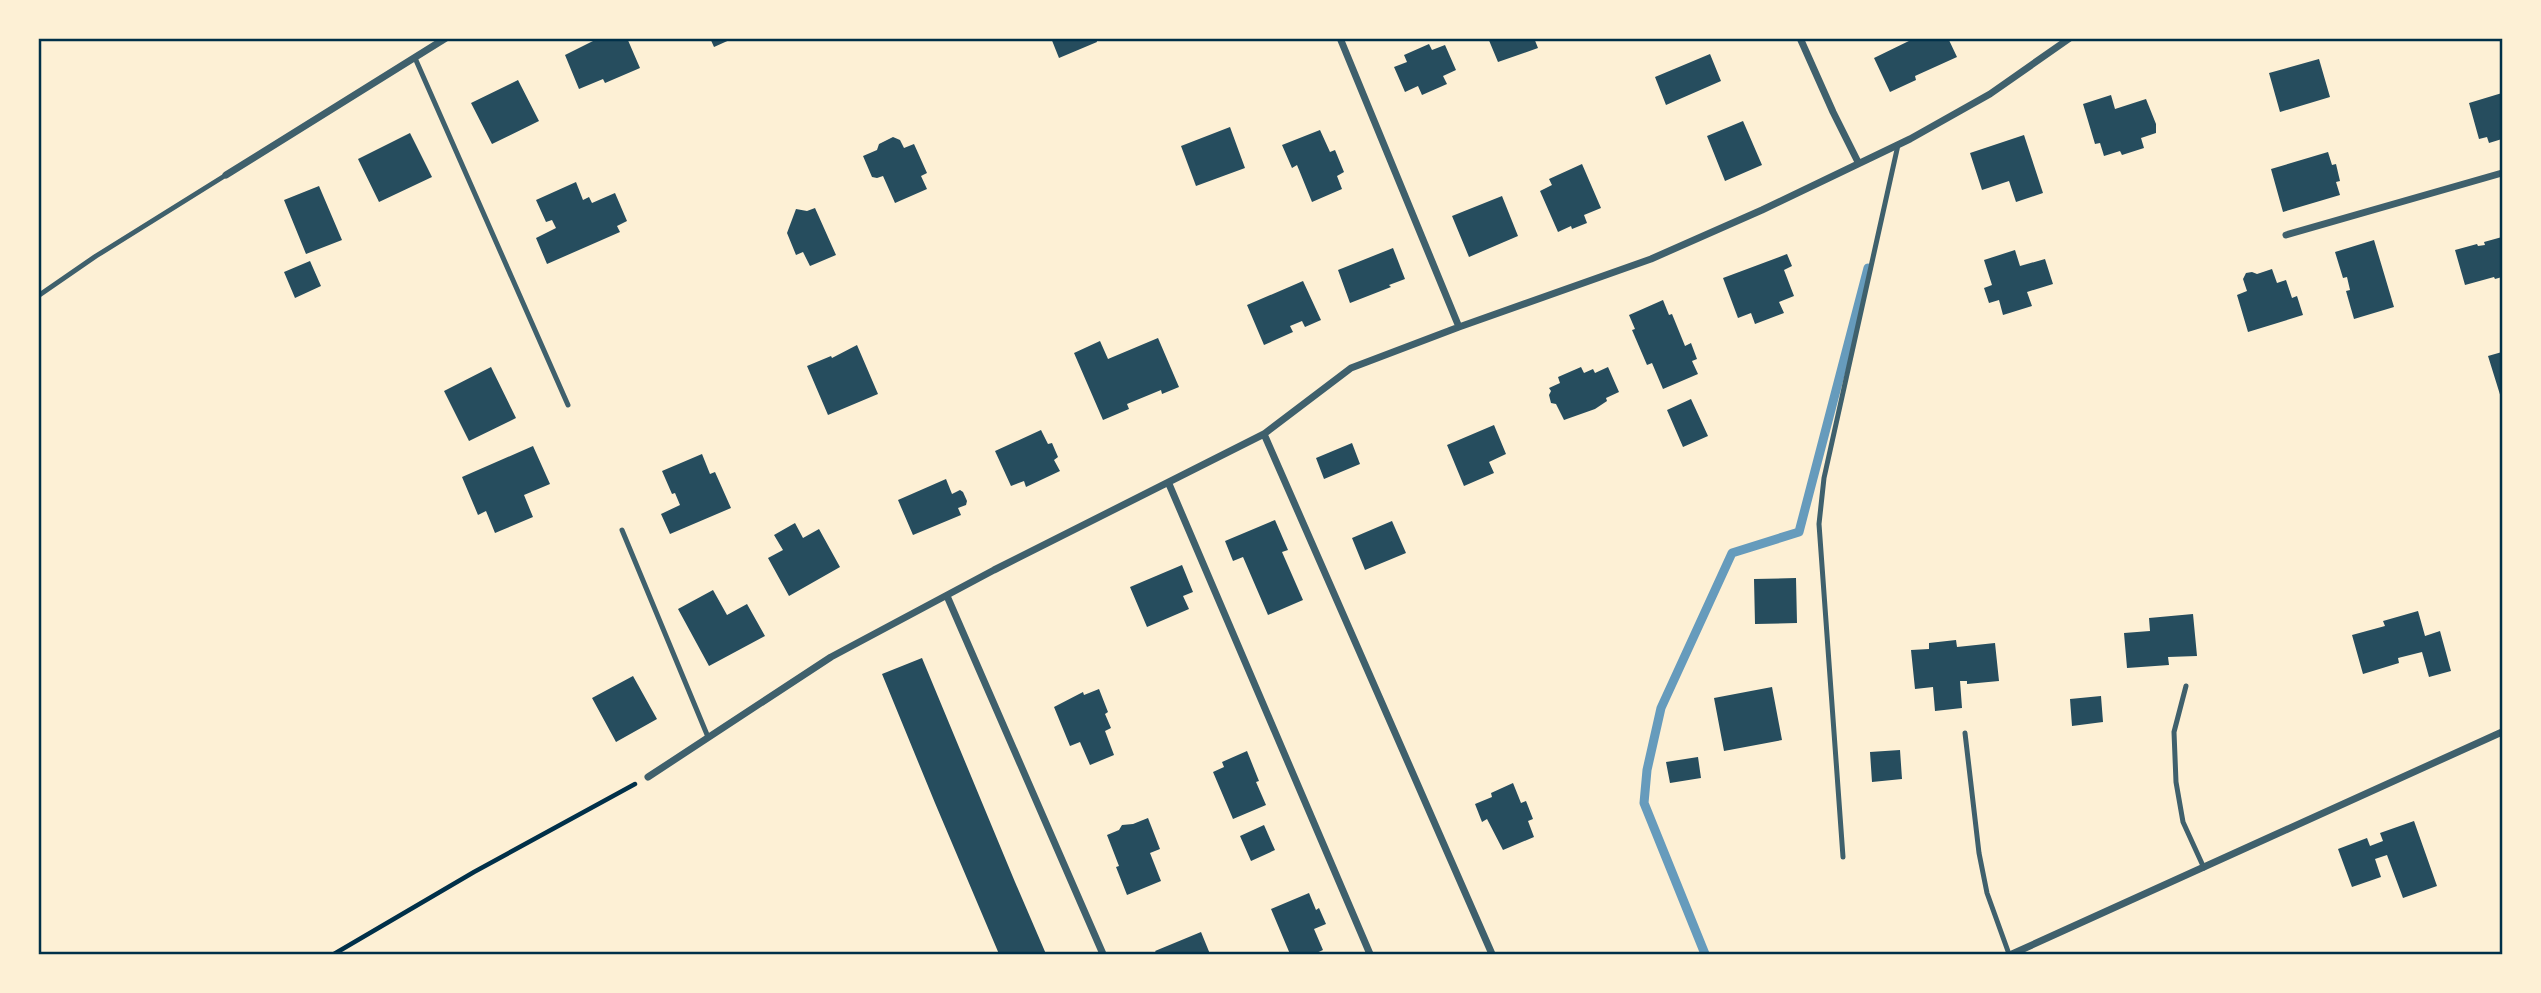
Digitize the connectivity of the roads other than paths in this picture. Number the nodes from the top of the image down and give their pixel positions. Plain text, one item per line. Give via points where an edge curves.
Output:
1 (446, 38) edge
2 (1340, 38) edge
3 (1800, 38) edge
4 (2070, 38) edge
5 (415, 58) junction
6 (1898, 145) junction
7 (1858, 162) junction
8 (2502, 173) edge
9 (226, 175) joint
10 (2287, 235) dead end
11 (38, 296) edge
12 (1459, 327) junction
13 (568, 405) dead end
14 (1264, 434) junction
15 (1169, 484) junction
16 (622, 530) dead end
17 (947, 596) junction
18 (2186, 685) dead end
19 (2502, 732) edge
20 (1965, 733) dead end
21 (708, 737) junction
22 (648, 777) road end
23 (1843, 857) dead end
24 (2204, 868) junction
25 (1103, 954) edge
26 (1370, 954) edge
27 (1492, 954) edge
28 (2011, 954) edge

1 - 5 street
2 - 12 street
3 - 7 street
4 - 6 street via 1990,94
5 - 9 street
5 - 13 lane
6 - 7 street
6 - 23 lane via 1824,478 1819,524
7 - 12 street via 1651,260
8 - 10 street
9 - 11 lane
12 - 14 street via 1350,369
14 - 15 street
14 - 27 street
15 - 17 street
15 - 26 street
16 - 21 lane
17 - 21 street via 831,657
17 - 25 street
18 - 24 lane via 2174,732 2176,782 2183,822
19 - 24 street
20 - 28 lane via 1987,893
21 - 22 street
24 - 28 street

